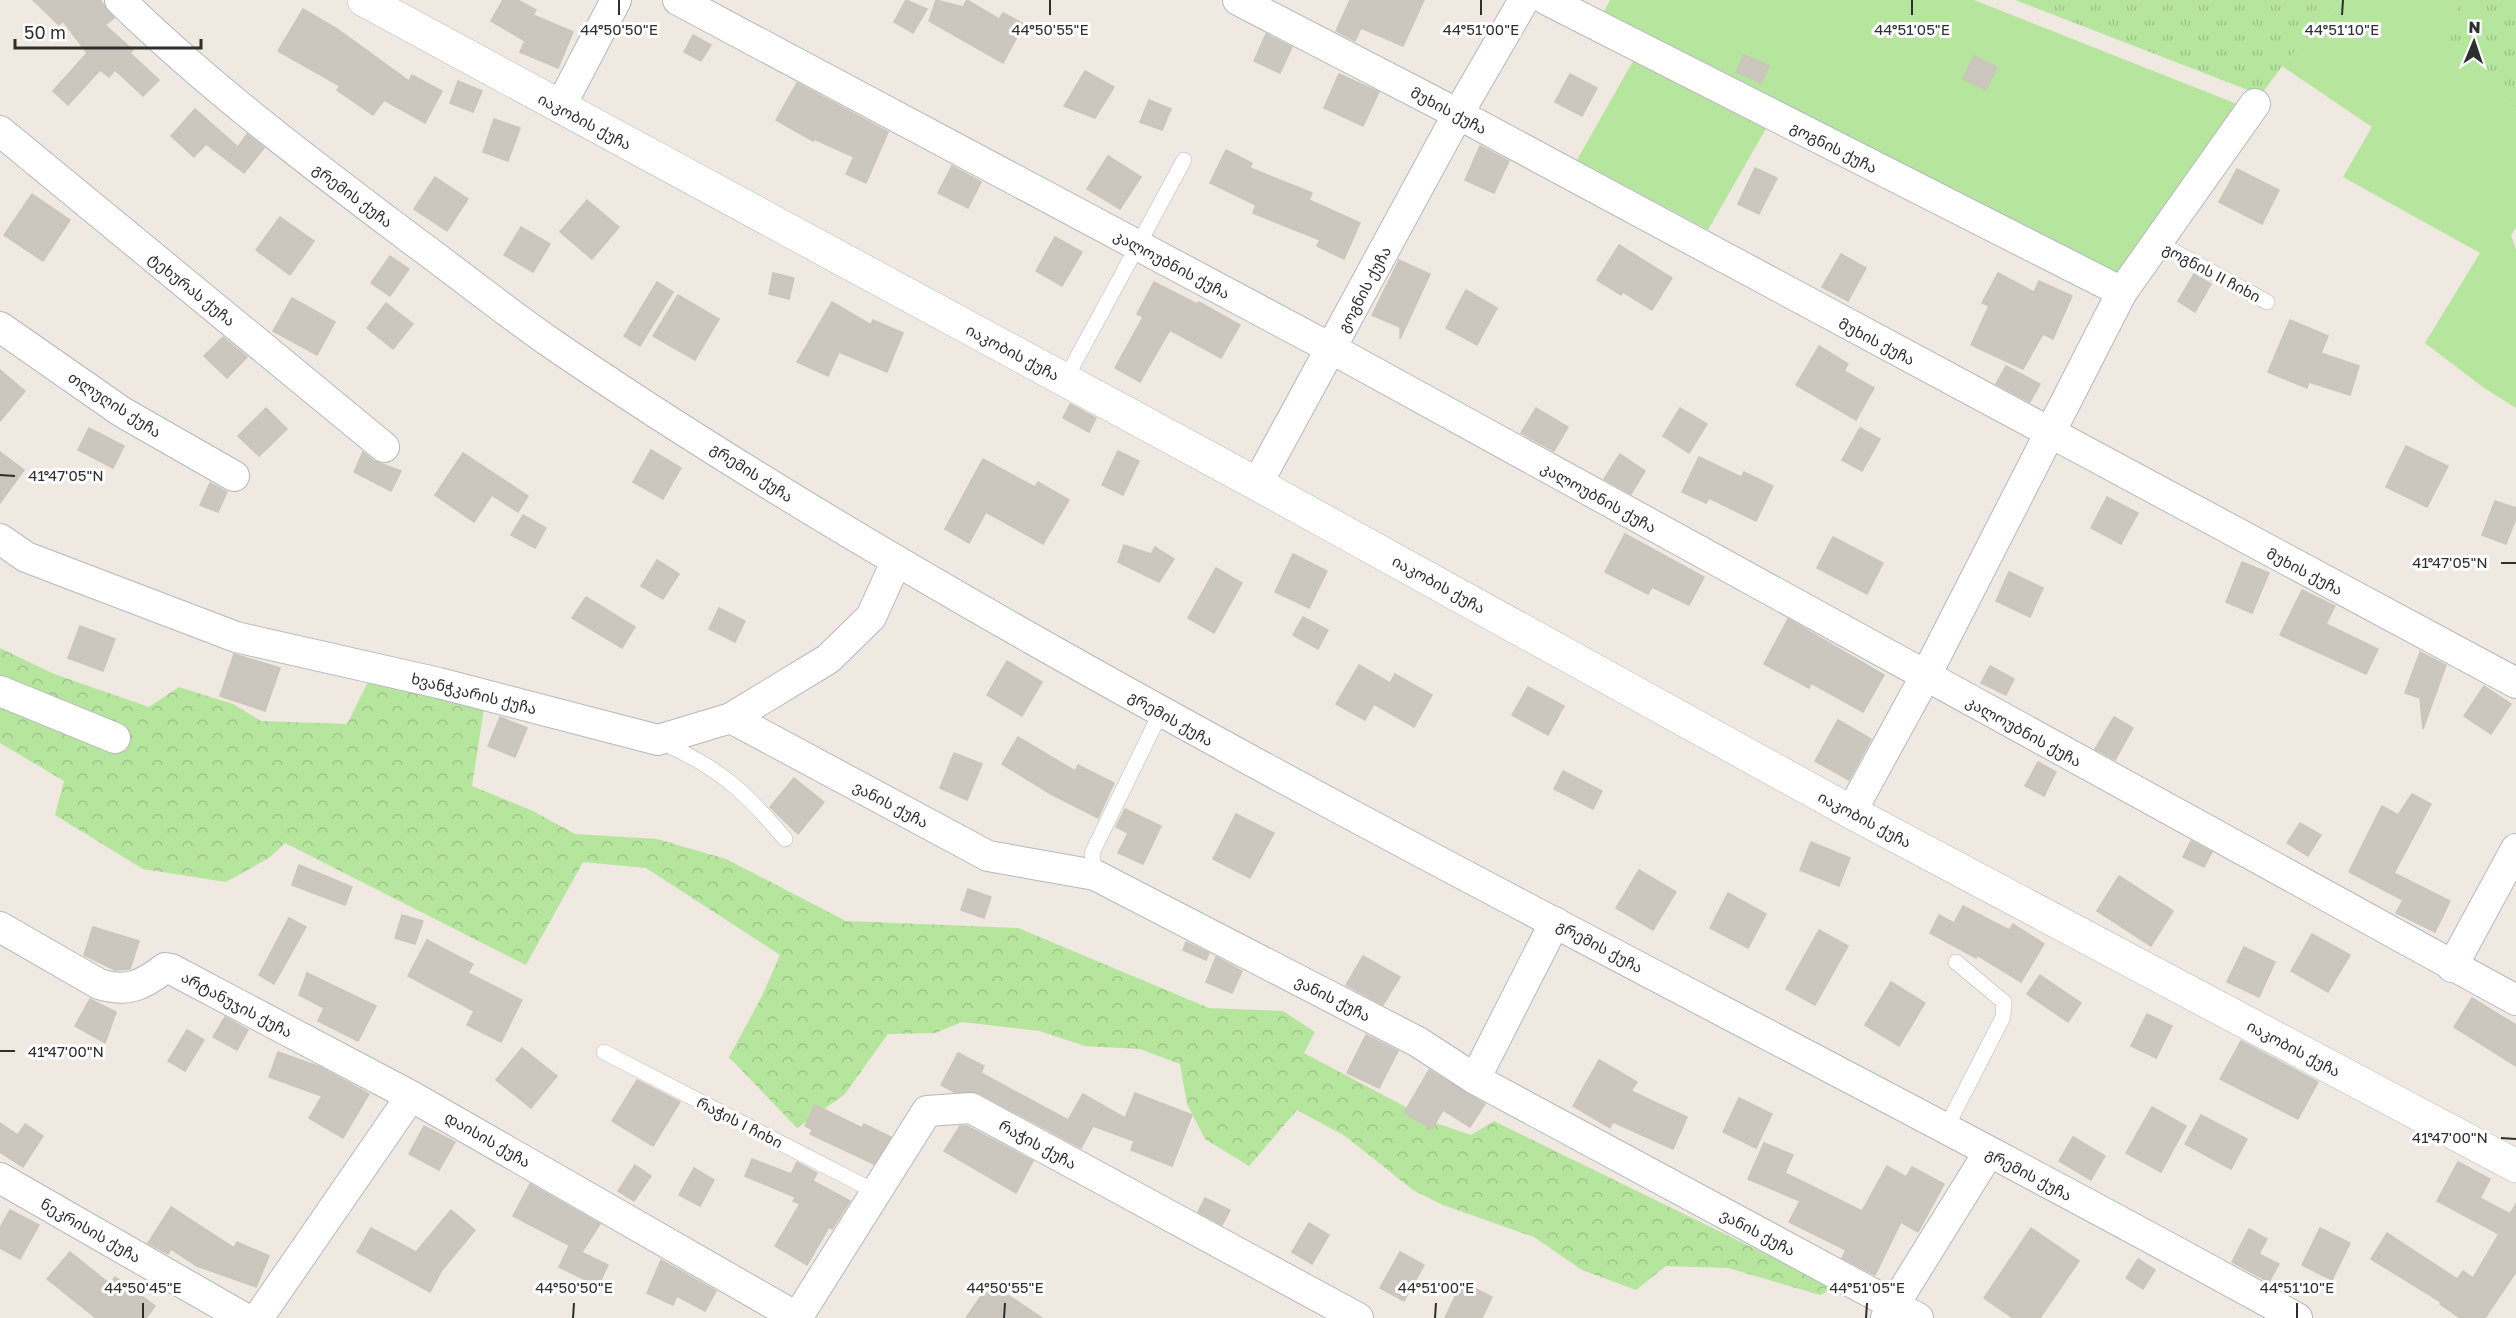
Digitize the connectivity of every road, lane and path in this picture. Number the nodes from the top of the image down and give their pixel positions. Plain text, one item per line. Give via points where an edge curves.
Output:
1 (120, 0) edge
2 (364, 0) edge
3 (616, 0) edge
4 (678, 0) edge
5 (1238, 0) edge
6 (1524, 0) edge
7 (1547, 0) edge
8 (1268, 7) edge
9 (2255, 104) dead end
10 (560, 107) junction
11 (1458, 114) junction
12 (0, 131) edge
13 (1184, 160) dead end
14 (2157, 242) junction
15 (1138, 246) junction
16 (2122, 292) junction
17 (2267, 302) dead end
18 (0, 327) edge
19 (1332, 349) junction
20 (1065, 380) junction
21 (2051, 435) junction
22 (384, 447) dead end
23 (234, 476) dead end
24 (1257, 484) junction
25 (0, 539) edge
26 (896, 562) junction
27 (1925, 677) junction
28 (2516, 683) edge
29 (0, 691) edge
30 (1161, 712) junction
31 (731, 718) junction
32 (115, 738) dead end
33 (658, 740) junction
34 (1851, 812) junction
35 (785, 839) dead end
36 (2516, 849) edge
37 (1095, 874) junction
38 (1555, 922) junction
39 (0, 927) edge
40 (1956, 962) dead end
41 (2452, 967) junction
42 (2516, 1000) edge
43 (604, 1052) dead end
44 (1475, 1079) junction
45 (411, 1096) junction
46 (1946, 1128) junction
47 (1989, 1152) junction
48 (2516, 1166) edge
49 (0, 1178) edge
50 (876, 1192) junction
51 (1899, 1314) edge
52 (244, 1318) edge
53 (258, 1318) edge
54 (797, 1318) edge
55 (1358, 1318) edge
56 (2297, 1318) edge

1 - 26 street, გრემის ქუჩა via 172,51 298,154 549,341
2 - 10 street, იაკობის ქუჩა
3 - 10 street
4 - 15 street, კალოუბნის ქუჩა
5 - 8 street, მუხის ქუჩა
6 - 11 street, გოგნის ქუჩა
7 - 16 street, გოგნის ქუჩა
8 - 11 street, მუხის ქუჩა
9 - 14 street
10 - 20 street, იაკობის ქუჩა
11 - 19 street, გოგნის ქუჩა
11 - 21 street, მუხის ქუჩა
12 - 22 street, ტეხურას ქუჩა
13 - 15 lane
14 - 16 street
14 - 17 lane, გოგნის II ჩიხი
15 - 19 street, კალოუბნის ქუჩა
15 - 20 lane
16 - 21 street
18 - 23 street, თლუღის ქუჩა via 122,412
19 - 24 street, გოგნის ქუჩა
19 - 27 street, კალოუბნის ქუჩა
20 - 24 street, იაკობის ქუჩა
21 - 27 street
21 - 28 street, მუხის ქუჩა
24 - 34 street, იაკობის ქუჩა
25 - 33 street, ხვანჭკარის ქუჩა via 26,557 236,637 439,683
26 - 30 street, გრემის ქუჩა
26 - 31 street via 871,617 828,659
27 - 34 street
27 - 41 street, კალოუბნის ქუჩა
29 - 32 street
30 - 37 lane via 1092,853
30 - 38 street, გრემის ქუჩა
31 - 33 street
31 - 37 street, ვანის ქუჩა via 988,856
33 - 35 lane via 696,757 732,782
34 - 48 street, იაკობის ქუჩა
36 - 41 street
37 - 44 street, ვანის ქუჩა via 1418,1042
38 - 44 street
38 - 46 street, გრემის ქუჩა
39 - 45 street, არტანუჯის ქუჩა via 99,984 115,989 131,989 165,968 171,969
40 - 46 lane via 2004,1002 2002,1017
41 - 42 street, კალოუბნის ქუჩა
43 - 50 lane, რაჭის I ჩიხი
44 - 51 street, ვანის ქუჩა
45 - 53 street
45 - 54 street, დაისის ქუჩა
46 - 47 street, გრემის ქუჩა
47 - 51 street
47 - 56 street, გრემის ქუჩა
49 - 52 street, ნეკრისის ქუჩა
50 - 54 street, რაჭის ქუჩა
50 - 55 street, რაჭის ქუჩა via 927,1111 971,1108

